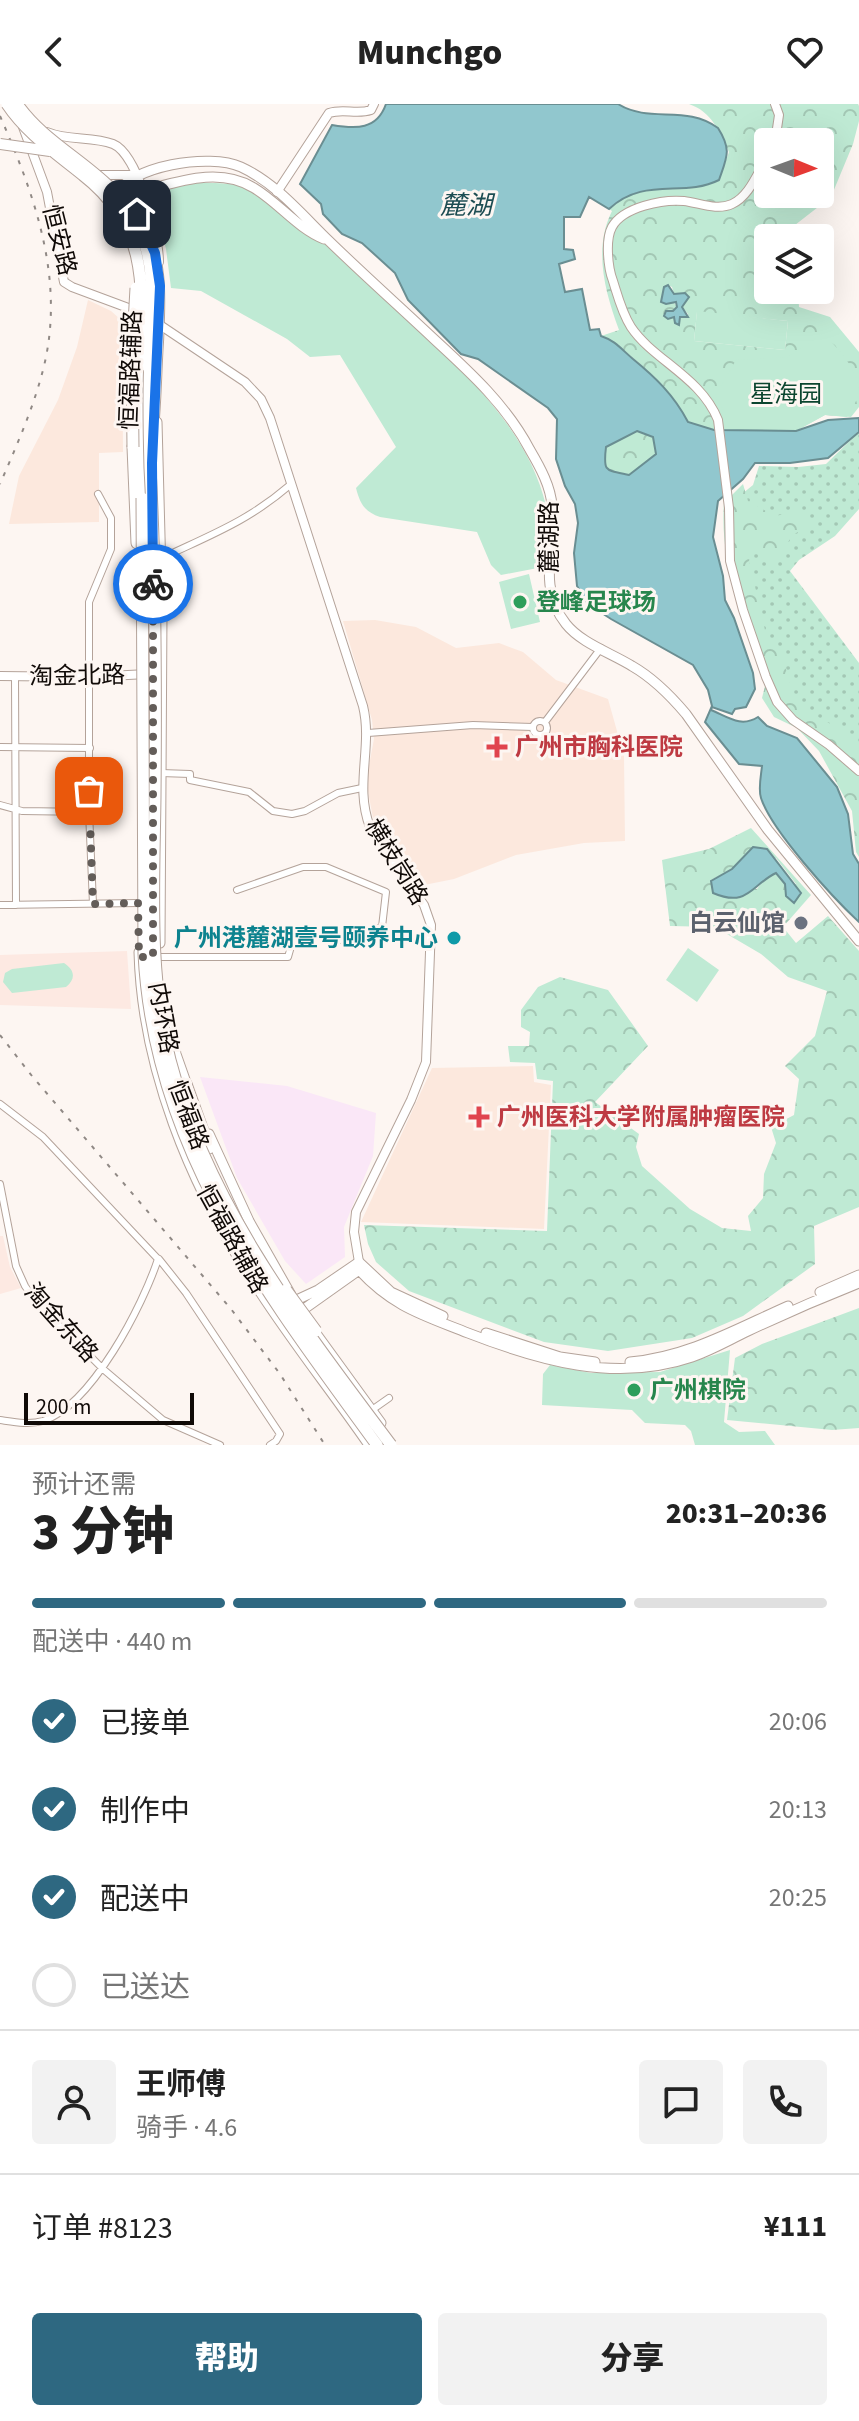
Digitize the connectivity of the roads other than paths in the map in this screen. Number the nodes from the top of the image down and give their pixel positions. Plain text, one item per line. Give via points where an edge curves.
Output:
1 (374, 104) edge
2 (775, 104) edge
3 (14, 106) edge
4 (777, 128) edge
5 (61, 137) junction
6 (0, 144) edge
7 (0, 150) edge
8 (33, 152) junction
9 (50, 156) junction
10 (131, 163) junction
11 (101, 175) junction
12 (135, 175) junction
13 (121, 176) junction
14 (754, 180) edge
15 (141, 190) junction
16 (277, 192) junction
17 (115, 196) junction
18 (133, 240) junction
19 (328, 240) junction
20 (141, 271) junction
21 (159, 276) junction
22 (134, 291) junction
23 (119, 305) junction
24 (132, 309) junction
25 (147, 316) junction
26 (159, 324) junction
27 (290, 485) junction
28 (98, 494) dead end
29 (137, 547) junction
30 (153, 566) junction
31 (161, 581) joint
32 (601, 648) junction
33 (146, 674) junction
34 (0, 676) edge
35 (15, 677) junction
36 (90, 677) junction
37 (545, 722) junction
38 (533, 727) junction
39 (368, 733) junction
40 (0, 747) edge
41 (16, 747) junction
42 (90, 748) junction
43 (859, 771) edge
44 (161, 773) junction
45 (362, 788) junction
46 (0, 805) edge
47 (16, 809) junction
48 (89, 812) junction
49 (237, 890) dead end
50 (138, 903) junction
51 (93, 904) junction
52 (0, 905) edge
53 (16, 905) junction
54 (859, 941) edge
55 (149, 957) junction
56 (172, 1071) junction
57 (186, 1084) junction
58 (0, 1104) edge
59 (0, 1184) edge
60 (4, 1229) edge
61 (158, 1259) junction
62 (359, 1266) junction
63 (859, 1275) edge
64 (859, 1283) edge
65 (290, 1303) junction
66 (290, 1317) junction
67 (103, 1369) junction
68 (389, 1398) dead end
69 (369, 1412) junction
70 (0, 1420) edge
71 (220, 1445) edge
72 (270, 1445) edge
73 (374, 1445) edge
74 (392, 1445) edge

1 - 16 street via 360,114 329,113
2 - 4 street
3 - 5 street via 30,125
3 - 8 street, 恒安路
3 - 18 highway, 内环路, bridge via 16,117 37,138 108,198
3 - 74 highway, 内环路, bridge via 119,195 140,230 151,270 155,954 170,1061 194,1131 247,1242
5 - 8 street via 38,144
5 - 10 street via 111,143 125,151
6 - 9 main road, bridge
7 - 9 main road
8 - 23 street, 恒安路 via 51,209 64,282
9 - 11 main road via 78,160
9 - 17 main road via 86,172
10 - 12 street
10 - 13 street
11 - 13 street
11 - 17 main road, 恒福路
12 - 13 street
12 - 15 street
12 - 16 main road, 麓湖路 via 214,161 239,166
12 - 17 main road, 麓湖路
14 - 43 street via 737,202 726,207 661,203 620,217 611,228 611,275 632,329 704,396 718,420 730,561 777,702
15 - 17 main road, 麓湖路
15 - 19 main road, 麓湖路 via 200,177 240,182 304,229
15 - 21 street via 156,234
16 - 19 main road, 麓湖路
17 - 20 main road, 恒福路 via 136,232
17 - 21 main road, 恒福路 via 143,225
18 - 29 highway, bridge
18 - 73 highway, 内环路, bridge via 143,286 143,921 153,1031 178,1120 236,1242
19 - 32 main road, 麓湖路 via 480,382 523,437 551,499 548,580 560,614
20 - 22 main road, 恒福路辅路
20 - 25 main road, 恒福路
21 - 26 main road, 恒福路
22 - 23 street
22 - 24 main road, 恒福路辅路
23 - 24 street, 恒安路
24 - 25 street, 恒安路
24 - 29 main road, 恒福路辅路 via 129,460
25 - 26 street, 恒安路
25 - 30 main road, 恒福路 via 142,422
26 - 27 street, 横枝岗路 via 257,393
26 - 30 main road, 恒福路
27 - 30 street via 237,524
27 - 39 street, 横枝岗路
28 - 36 street via 111,518 111,549 89,602
29 - 30 main road
29 - 33 main road, 恒福路辅路
30 - 31 main road
30 - 33 main road, 恒福路
31 - 44 main road, 恒福路辅路
32 - 37 street
32 - 54 main road, 麓湖路 via 648,676 672,698 768,830
33 - 36 street, 淘金北路
33 - 50 main road, 恒福路辅路
33 - 55 main road, 恒福路
34 - 35 street, 淘金北路
35 - 36 street, 淘金北路
35 - 41 street
36 - 42 street
37 - 38 street
37 - 38 street via 543,734
38 - 39 street via 473,725
39 - 45 street, 横枝岗路
40 - 41 street
41 - 42 street
41 - 47 street
42 - 48 street
44 - 45 street via 190,774 190,780 249,792 273,811 292,814
44 - 55 main road, 恒福路辅路
45 - 62 street, 横枝岗路 via 370,827 424,905 432,937 426,1062 356,1212
46 - 47 street
47 - 48 street
47 - 53 street
48 - 51 street
49 - 55 street via 303,867 326,867 386,892 382,927 340,940 336,935 307,933 292,943 288,957
50 - 51 street
50 - 55 main road, 恒福路辅路
51 - 53 street
52 - 53 street
55 - 56 main road, 恒福路
55 - 57 main road, 恒福路辅路
55 - 66 main road, 恒福路 via 155,1034 177,1114 234,1237
56 - 57 main road
56 - 65 main road, 恒福路 via 232,1216 260,1267
57 - 65 main road, 恒福路辅路
57 - 74 highway, bridge via 209,1148 262,1254
58 - 61 street via 57,1151
59 - 60 street, 淘金东路
60 - 67 street, 淘金东路 via 31,1296
61 - 67 street via 148,1288
61 - 72 street via 280,1434
62 - 63 main road via 391,1292 448,1318 541,1352 601,1363 688,1351
62 - 64 main road via 385,1296 425,1315 521,1353 603,1369 693,1357
62 - 65 main road
62 - 66 main road
65 - 66 main road, 恒福路
66 - 69 main road, 恒福路
66 - 73 main road, 恒福路
67 - 70 street via 49,1418 33,1423
67 - 71 street, 淘金东路 via 163,1420
68 - 69 street
69 - 74 main road, 恒福路

